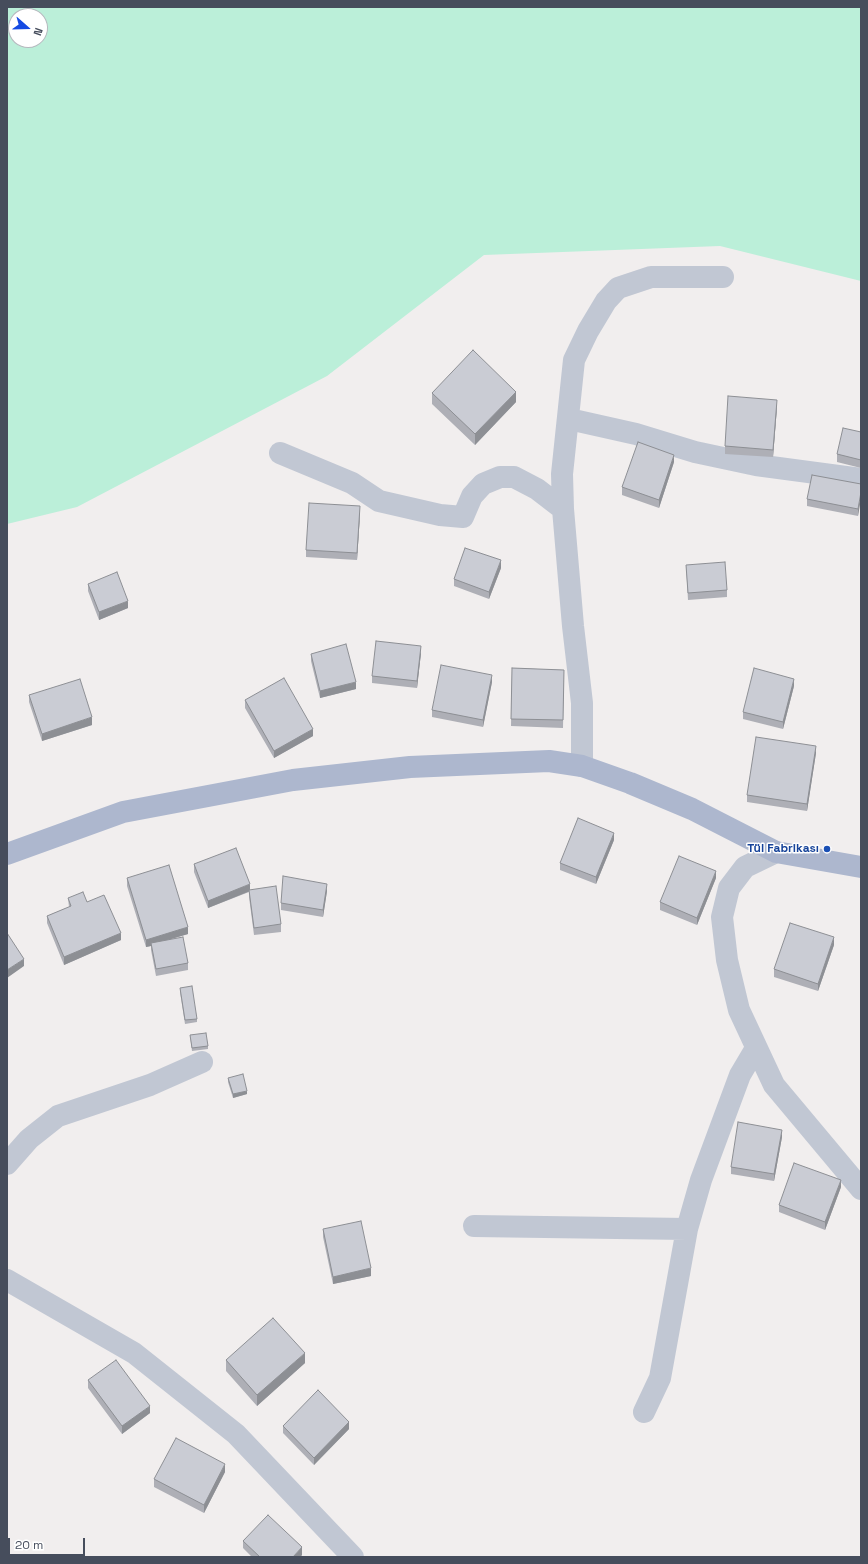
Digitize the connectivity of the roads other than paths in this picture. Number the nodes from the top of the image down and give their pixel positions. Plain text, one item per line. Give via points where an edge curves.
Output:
1 (723, 277) dead end
2 (569, 419) junction
3 (280, 453) dead end
4 (861, 479) edge
5 (563, 509) junction
6 (582, 766) junction
7 (776, 852) junction
8 (7, 854) edge
9 (861, 867) edge
10 (756, 1048) junction
11 (202, 1062) dead end
12 (7, 1164) edge
13 (861, 1189) edge
14 (474, 1226) dead end
15 (687, 1229) junction
16 (7, 1280) edge
17 (644, 1412) dead end
18 (353, 1557) edge

1 - 2 street via 651,277 618,288 606,301 574,360
2 - 4 street via 756,465
2 - 5 street via 562,474
3 - 5 street via 352,483 379,501 440,515 463,517 472,496 483,484 500,477 514,477 537,489
5 - 6 street via 582,703
6 - 7 main road via 692,809
6 - 8 main road via 549,761 418,767 293,780 123,812
7 - 9 main road
7 - 10 street via 745,867 729,888 722,917 727,960 739,1010
10 - 13 street via 774,1086
10 - 15 street via 740,1075 701,1180
11 - 12 street via 150,1085 58,1116 29,1139
14 - 15 street
15 - 17 street via 660,1378
16 - 18 street via 134,1353 236,1434

